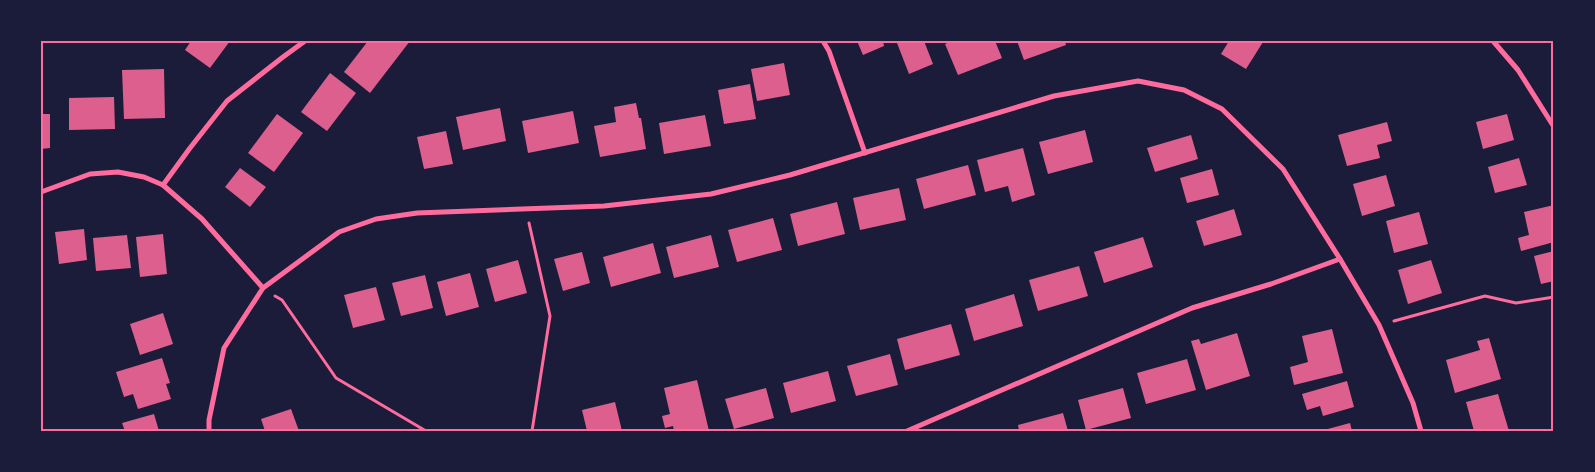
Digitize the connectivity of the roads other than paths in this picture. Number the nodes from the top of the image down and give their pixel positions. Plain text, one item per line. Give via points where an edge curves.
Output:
1 (305, 41) edge
2 (822, 41) edge
3 (1493, 41) edge
4 (1554, 127) edge
5 (865, 153) junction
6 (163, 185) junction
7 (41, 192) edge
8 (1340, 258) junction
9 (263, 288) junction
10 (209, 431) edge
11 (907, 431) edge
12 (1421, 431) edge

1 - 6 street via 228,101
2 - 5 street via 829,51
3 - 4 street via 1518,70
5 - 8 street via 1054,96 1138,81 1184,90 1222,109 1283,168
5 - 9 street via 712,194 604,206 417,213 376,220 339,232
6 - 7 street via 144,176 118,172 90,174
6 - 9 street via 202,220
8 - 11 street via 1271,284 1192,308
8 - 12 street via 1378,325 1413,403
9 - 10 street via 224,348

